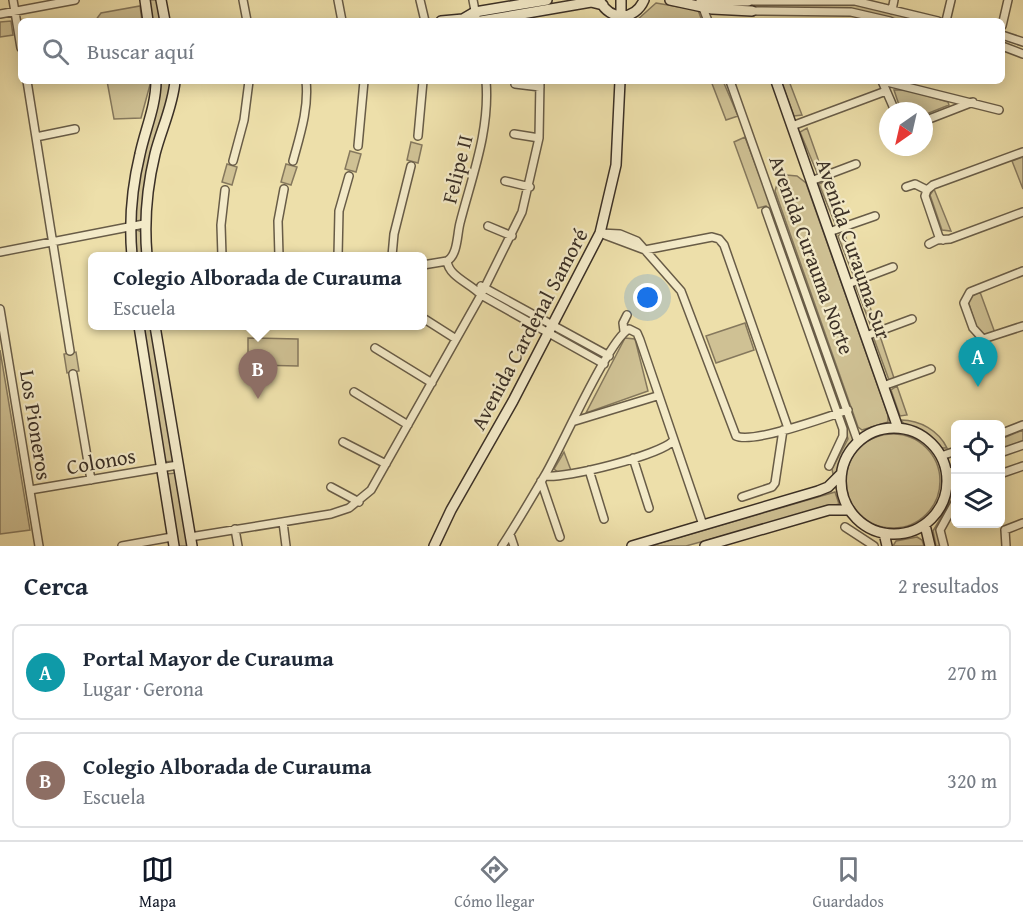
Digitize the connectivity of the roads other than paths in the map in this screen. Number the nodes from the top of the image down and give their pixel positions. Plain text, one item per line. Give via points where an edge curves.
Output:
1 (13, 0) edge
2 (72, 0) edge
3 (145, 0) edge
4 (161, 0) edge
5 (243, 0) edge
6 (339, 0) edge
7 (420, 0) edge
8 (473, 0) edge
9 (547, 0) edge
10 (621, 0) edge
11 (644, 0) edge
12 (670, 0) edge
13 (747, 0) edge
14 (788, 0) edge
15 (844, 0) edge
16 (894, 0) edge
17 (951, 0) edge
18 (1008, 0) edge
19 (601, 3) edge
20 (701, 3) edge
21 (892, 10) junction
22 (15, 11) junction
23 (752, 11) junction
24 (0, 14) edge
25 (542, 16) edge
26 (148, 18) edge
27 (164, 18) edge
28 (246, 18) edge
29 (342, 18) edge
30 (424, 18) edge
31 (475, 18) edge
32 (518, 18) edge
33 (619, 18) edge
34 (621, 18) edge
35 (623, 18) edge
36 (707, 18) edge
37 (754, 18) edge
38 (877, 18) edge
39 (925, 18) edge
40 (947, 18) edge
41 (1004, 18) edge
42 (18, 30) edge
43 (1005, 36) edge
44 (1023, 42) edge
45 (1005, 47) edge
46 (1023, 54) edge
47 (27, 84) edge
48 (156, 84) edge
49 (175, 84) edge
50 (249, 84) edge
51 (306, 84) edge
52 (364, 84) edge
53 (423, 84) edge
54 (486, 84) edge
55 (515, 84) dead end
56 (540, 84) edge
57 (620, 84) edge
58 (731, 84) edge
59 (777, 84) edge
60 (883, 84) edge
61 (895, 84) edge
62 (886, 92) junction
63 (891, 102) edge
64 (973, 102) junction
65 (999, 110) dead end
66 (933, 118) edge
67 (792, 126) junction
68 (75, 129) dead end
69 (514, 134) dead end
70 (418, 136) dead end
71 (36, 137) junction
72 (539, 138) junction
73 (358, 146) dead end
74 (1023, 152) edge
75 (233, 160) dead end
76 (293, 161) dead end
77 (856, 165) dead end
78 (411, 166) dead end
79 (349, 176) dead end
80 (505, 181) dead end
81 (811, 181) junction
82 (530, 187) junction
83 (906, 187) dead end
84 (285, 189) dead end
85 (225, 190) dead end
86 (927, 190) junction
87 (766, 210) dead end
88 (1023, 212) edge
89 (779, 214) junction
90 (875, 216) dead end
91 (144, 224) junction
92 (129, 226) junction
93 (488, 226) dead end
94 (773, 232) junction
95 (829, 232) junction
96 (600, 233) junction
97 (512, 236) junction
98 (943, 240) junction
99 (52, 242) junction
100 (929, 244) dead end
101 (645, 250) junction
102 (0, 252) edge
103 (132, 252) edge
104 (147, 252) edge
105 (222, 252) edge
106 (279, 252) edge
107 (338, 252) edge
108 (392, 252) edge
109 (447, 261) junction
110 (427, 264) edge
111 (893, 267) dead end
112 (1023, 271) edge
113 (848, 284) junction
114 (472, 286) junction
115 (485, 286) junction
116 (481, 295) junction
117 (0, 309) edge
118 (627, 315) dead end
119 (912, 318) dead end
120 (427, 321) edge
121 (1023, 326) edge
122 (140, 330) edge
123 (156, 330) edge
124 (551, 330) junction
125 (624, 331) junction
126 (866, 336) junction
127 (456, 339) junction
128 (375, 348) dead end
129 (70, 351) dead end
130 (609, 356) junction
131 (604, 364) junction
132 (931, 369) dead end
133 (73, 374) dead end
134 (432, 382) junction
135 (883, 386) junction
136 (354, 392) dead end
137 (657, 396) junction
138 (848, 410) junction
139 (838, 413) junction
140 (575, 421) junction
141 (408, 425) junction
142 (1023, 426) edge
143 (898, 428) junction
144 (785, 429) junction
145 (1005, 432) edge
146 (673, 441) junction
147 (343, 442) dead end
148 (858, 442) junction
149 (1023, 445) edge
150 (1005, 451) edge
151 (951, 453) edge
152 (941, 456) junction
153 (633, 458) junction
154 (386, 464) junction
155 (178, 465) junction
156 (829, 466) dead end
157 (1023, 466) edge
158 (162, 468) junction
159 (589, 470) junction
160 (951, 472) edge
161 (1005, 472) edge
162 (841, 474) junction
163 (543, 479) junction
164 (91, 480) junction
165 (331, 487) dead end
166 (30, 490) junction
167 (742, 497) dead end
168 (359, 502) junction
169 (649, 508) dead end
170 (849, 510) junction
171 (951, 510) edge
172 (604, 519) dead end
173 (283, 522) junction
174 (1023, 523) edge
175 (703, 525) junction
176 (925, 525) junction
177 (845, 527) dead end
178 (235, 529) junction
179 (1023, 529) edge
180 (1005, 530) junction
181 (884, 533) junction
182 (510, 534) junction
183 (560, 537) dead end
184 (173, 541) edge
185 (191, 541) edge
186 (39, 546) edge
187 (122, 546) edge
188 (238, 546) edge
189 (286, 546) edge
190 (434, 546) edge
191 (502, 546) edge
192 (514, 546) edge
193 (632, 546) edge
194 (705, 546) edge
195 (874, 546) edge
196 (887, 546) edge
197 (930, 546) edge
198 (944, 546) edge
199 (1006, 546) edge

1 - 22 street
2 - 22 street
3 - 26 street
4 - 27 street
5 - 28 street
6 - 29 street
7 - 30 street
8 - 31 street
9 - 31 street
10 - 34 street
11 - 35 street via 634,13
12 - 20 street
13 - 14 street
13 - 20 street
13 - 23 street
14 - 15 street
15 - 21 street
16 - 21 street
17 - 40 street
18 - 41 street
19 - 25 street via 591,2
19 - 33 street
20 - 23 street via 711,9
20 - 36 street
21 - 39 street
22 - 24 street
22 - 42 street
23 - 37 street
23 - 38 street via 851,12
25 - 32 street
43 - 44 street
45 - 46 street
47 - 71 street
48 - 92 street
49 - 91 street via 155,155
50 - 75 street
51 - 76 street via 304,118
52 - 73 street
53 - 70 street
54 - 109 street, Felipe II via 477,167 454,254
55 - 56 street
56 - 72 street
57 - 96 street, Avenida Cardenal Samoré via 616,165
58 - 89 street, Avenida Curauma Norte
59 - 67 street, Avenida Curauma Sur
60 - 62 street
61 - 64 street
62 - 63 street
62 - 67 street
64 - 65 street
64 - 66 street
67 - 81 street, Avenida Curauma Sur
68 - 71 street
69 - 72 street
71 - 99 street
72 - 82 street
74 - 86 street
77 - 81 street
78 - 108 street
79 - 107 street via 339,211
80 - 82 street
81 - 95 street, Avenida Curauma Sur
82 - 97 street
83 - 86 street via 915,184
84 - 106 street via 278,221
85 - 105 street
86 - 98 street via 926,201
87 - 94 street
88 - 98 street
89 - 94 street
89 - 138 street, Avenida Curauma Norte
90 - 95 street
91 - 92 street
91 - 104 street
92 - 99 street
92 - 103 street
93 - 97 street
94 - 139 street
95 - 113 street, Avenida Curauma Sur
96 - 101 street via 628,236
96 - 124 street, Avenida Cardenal Samoré
97 - 115 street
98 - 100 street
99 - 102 street
99 - 129 street
101 - 144 street via 681,291 734,433 745,438
101 - 144 street via 719,238
109 - 110 street
109 - 114 street via 453,274
111 - 113 street
112 - 121 street via 970,292 964,303 973,328 983,339
113 - 126 street, Avenida Curauma Sur
114 - 115 street
114 - 116 street
115 - 116 street
115 - 124 street
116 - 124 street
116 - 127 street
117 - 166 street, Los Pioneros
118 - 125 street
119 - 126 street
120 - 127 street
122 - 158 street
123 - 155 street
124 - 130 street
124 - 131 street
124 - 190 street, Avenida Cardenal Samoré
125 - 130 street
125 - 137 street via 637,333
126 - 135 street, Avenida Curauma Sur
127 - 134 street
128 - 134 street
130 - 131 street
131 - 140 street
132 - 135 street
133 - 164 street
134 - 141 street
135 - 143 street, Avenida Curauma Sur
136 - 141 street
137 - 140 street
137 - 146 street
138 - 139 street
138 - 148 street, Avenida Curauma Norte
139 - 144 street
139 - 156 street via 843,436
140 - 163 street
141 - 154 street
142 - 145 street
143 - 148 street via 871,433
143 - 152 street via 915,432
144 - 167 street via 775,483
146 - 153 street via 669,446
146 - 175 street
147 - 154 street
148 - 162 street via 847,455
149 - 150 street
151 - 152 street
152 - 160 street
153 - 159 street
153 - 169 street
154 - 168 street
155 - 158 street, Colonos
155 - 185 street
157 - 161 street
158 - 164 street, Colonos
158 - 184 street
159 - 163 street
159 - 172 street
160 - 176 street via 945,497
162 - 170 street
162 - 175 street via 818,491
163 - 182 street
163 - 183 street
164 - 166 street, Colonos
165 - 168 street
166 - 186 street, Los Pioneros
168 - 173 street via 331,514
170 - 181 street via 864,525
170 - 194 street via 829,510
171 - 198 street via 940,530
173 - 178 street
173 - 189 street
174 - 180 street
175 - 193 street
176 - 181 street via 904,533
176 - 197 street
177 - 195 street
178 - 185 street
178 - 188 street
179 - 180 street
180 - 199 street
181 - 196 street
182 - 191 street
182 - 192 street
184 - 187 street

